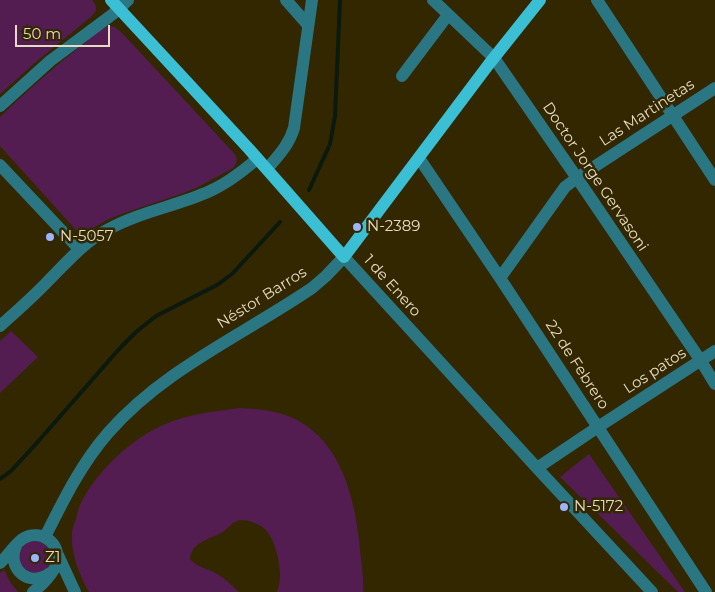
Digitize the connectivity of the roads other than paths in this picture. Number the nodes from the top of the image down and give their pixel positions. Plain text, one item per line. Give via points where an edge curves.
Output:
1 (286, 0) edge
2 (312, 0) edge
3 (433, 0) edge
4 (540, 0) edge
5 (597, 0) edge
6 (119, 3) edge
7 (448, 15) junction
8 (308, 25) junction
9 (494, 58) junction
10 (402, 76) dead end
11 (715, 88) edge
12 (0, 106) edge
13 (673, 115) junction
14 (257, 158) junction
15 (419, 158) junction
16 (0, 165) edge
17 (266, 169) junction
18 (577, 178) junction
19 (715, 180) edge
20 (79, 249) junction
21 (344, 257) junction
22 (500, 278) junction
23 (0, 325) edge
24 (715, 352) edge
25 (701, 361) junction
26 (715, 384) edge
27 (598, 427) junction
28 (537, 468) junction
29 (44, 537) junction
30 (17, 545) junction
31 (56, 550) junction
32 (0, 563) edge
33 (52, 572) junction
34 (20, 574) junction
35 (37, 591) edge
36 (75, 592) edge
37 (652, 592) edge
38 (706, 592) edge

1 - 8 street
2 - 8 street
3 - 7 street, Doctor Jorge Gervasoni
4 - 9 main road, Néstor Barros
5 - 13 street
6 - 12 street
6 - 14 main road, 1 de Enero
7 - 9 street, Doctor Jorge Gervasoni
7 - 10 street
8 - 17 street via 292,134
9 - 15 main road, Néstor Barros
9 - 18 street, Doctor Jorge Gervasoni
11 - 13 street, Las Martinetas
13 - 18 street, Las Martinetas
13 - 19 street
14 - 17 main road, 1 de Enero
14 - 20 street via 218,187 114,226
15 - 21 main road, Néstor Barros
15 - 22 street, 22 de Febrero
16 - 20 street
17 - 21 main road, 1 de Enero
18 - 22 street, Las Martinetas via 564,187
18 - 25 street, Doctor Jorge Gervasoni
20 - 23 street
21 - 28 street, 1 de Enero
21 - 29 street, Néstor Barros via 312,288 195,360 127,413 91,455
22 - 27 street, 22 de Febrero
24 - 25 street, Los patos
25 - 26 street, Doctor Jorge Gervasoni
25 - 27 street, Los patos
27 - 28 street, Los patos
27 - 38 street, 22 de Febrero
28 - 37 street, 1 de Enero
29 - 30 street via 26,537
29 - 31 street
30 - 32 street
30 - 34 street via 13,557
31 - 33 street via 57,562
31 - 36 street
33 - 34 street via 36,579
33 - 35 street
34 - 35 street

